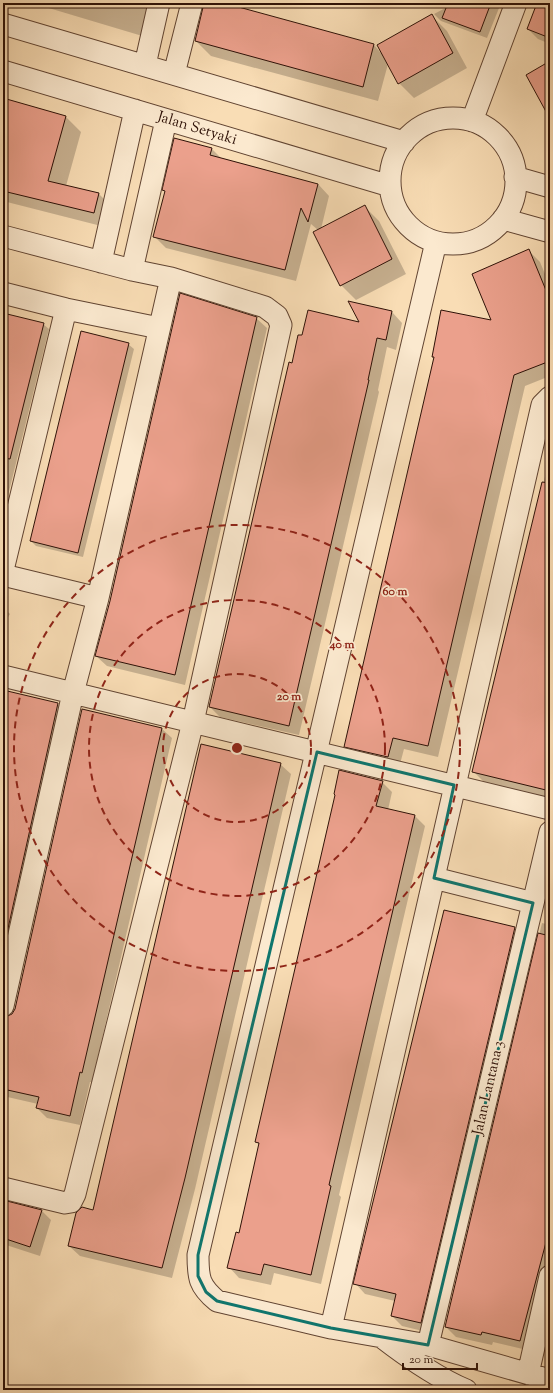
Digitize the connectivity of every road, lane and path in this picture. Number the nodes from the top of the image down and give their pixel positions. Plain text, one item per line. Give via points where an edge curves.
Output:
1 (159, 3) edge
2 (192, 3) edge
3 (516, 3) edge
4 (3, 24) edge
5 (145, 66) junction
6 (3, 71) edge
7 (174, 74) junction
8 (134, 110) junction
9 (166, 120) junction
10 (472, 121) junction
11 (404, 142) junction
12 (515, 176) junction
13 (390, 186) junction
14 (550, 187) edge
15 (503, 219) junction
16 (550, 232) edge
17 (3, 236) edge
18 (436, 242) junction
19 (100, 262) junction
20 (132, 270) junction
21 (172, 278) junction
22 (3, 293) edge
23 (66, 309) junction
24 (160, 328) junction
25 (550, 397) edge
26 (3, 570) edge
27 (3, 575) edge
28 (98, 598) junction
29 (3, 676) edge
30 (73, 693) junction
31 (193, 722) junction
32 (318, 752) junction
33 (454, 786) junction
34 (550, 809) edge
35 (550, 832) edge
36 (434, 878) junction
37 (533, 903) junction
38 (3, 1006) edge
39 (3, 1188) edge
40 (550, 1276) edge
41 (331, 1328) junction
42 (380, 1337) junction
43 (428, 1345) junction
44 (528, 1374) junction
45 (550, 1380) edge
46 (466, 1390) edge

1 - 5 street
2 - 7 street
3 - 10 street
4 - 5 street
5 - 7 street
6 - 8 street, Jalan Setyaki
7 - 11 street
8 - 9 street, Jalan Setyaki
8 - 19 street
9 - 13 street, Jalan Setyaki
9 - 20 street
10 - 11 street via 442,119 414,131
10 - 12 street via 486,127 497,137 510,155
11 - 13 street via 391,171
12 - 14 street
12 - 15 street via 515,191
13 - 18 street via 400,215 422,236
15 - 16 street
15 - 18 street via 493,230 480,238 458,243
17 - 19 street
18 - 32 street
19 - 20 street
20 - 21 street
21 - 24 street
21 - 31 street via 265,307 277,316 281,325
22 - 23 street
23 - 24 street
23 - 26 street
24 - 28 street
25 - 33 street via 542,405
27 - 28 street
28 - 30 street
29 - 30 street
30 - 31 street
30 - 38 street
31 - 32 street
31 - 39 street via 75,1194 71,1202 65,1203
32 - 33 street
32 - 41 street via 198,1255 198,1276 206,1292 217,1300
33 - 34 street
33 - 36 street
35 - 37 street, Jalan Lantana 3
36 - 37 street
36 - 41 street
37 - 43 street, Jalan Lantana 3
40 - 44 street
41 - 42 street
42 - 43 street
42 - 46 street via 409,1358
43 - 44 street
44 - 45 street

